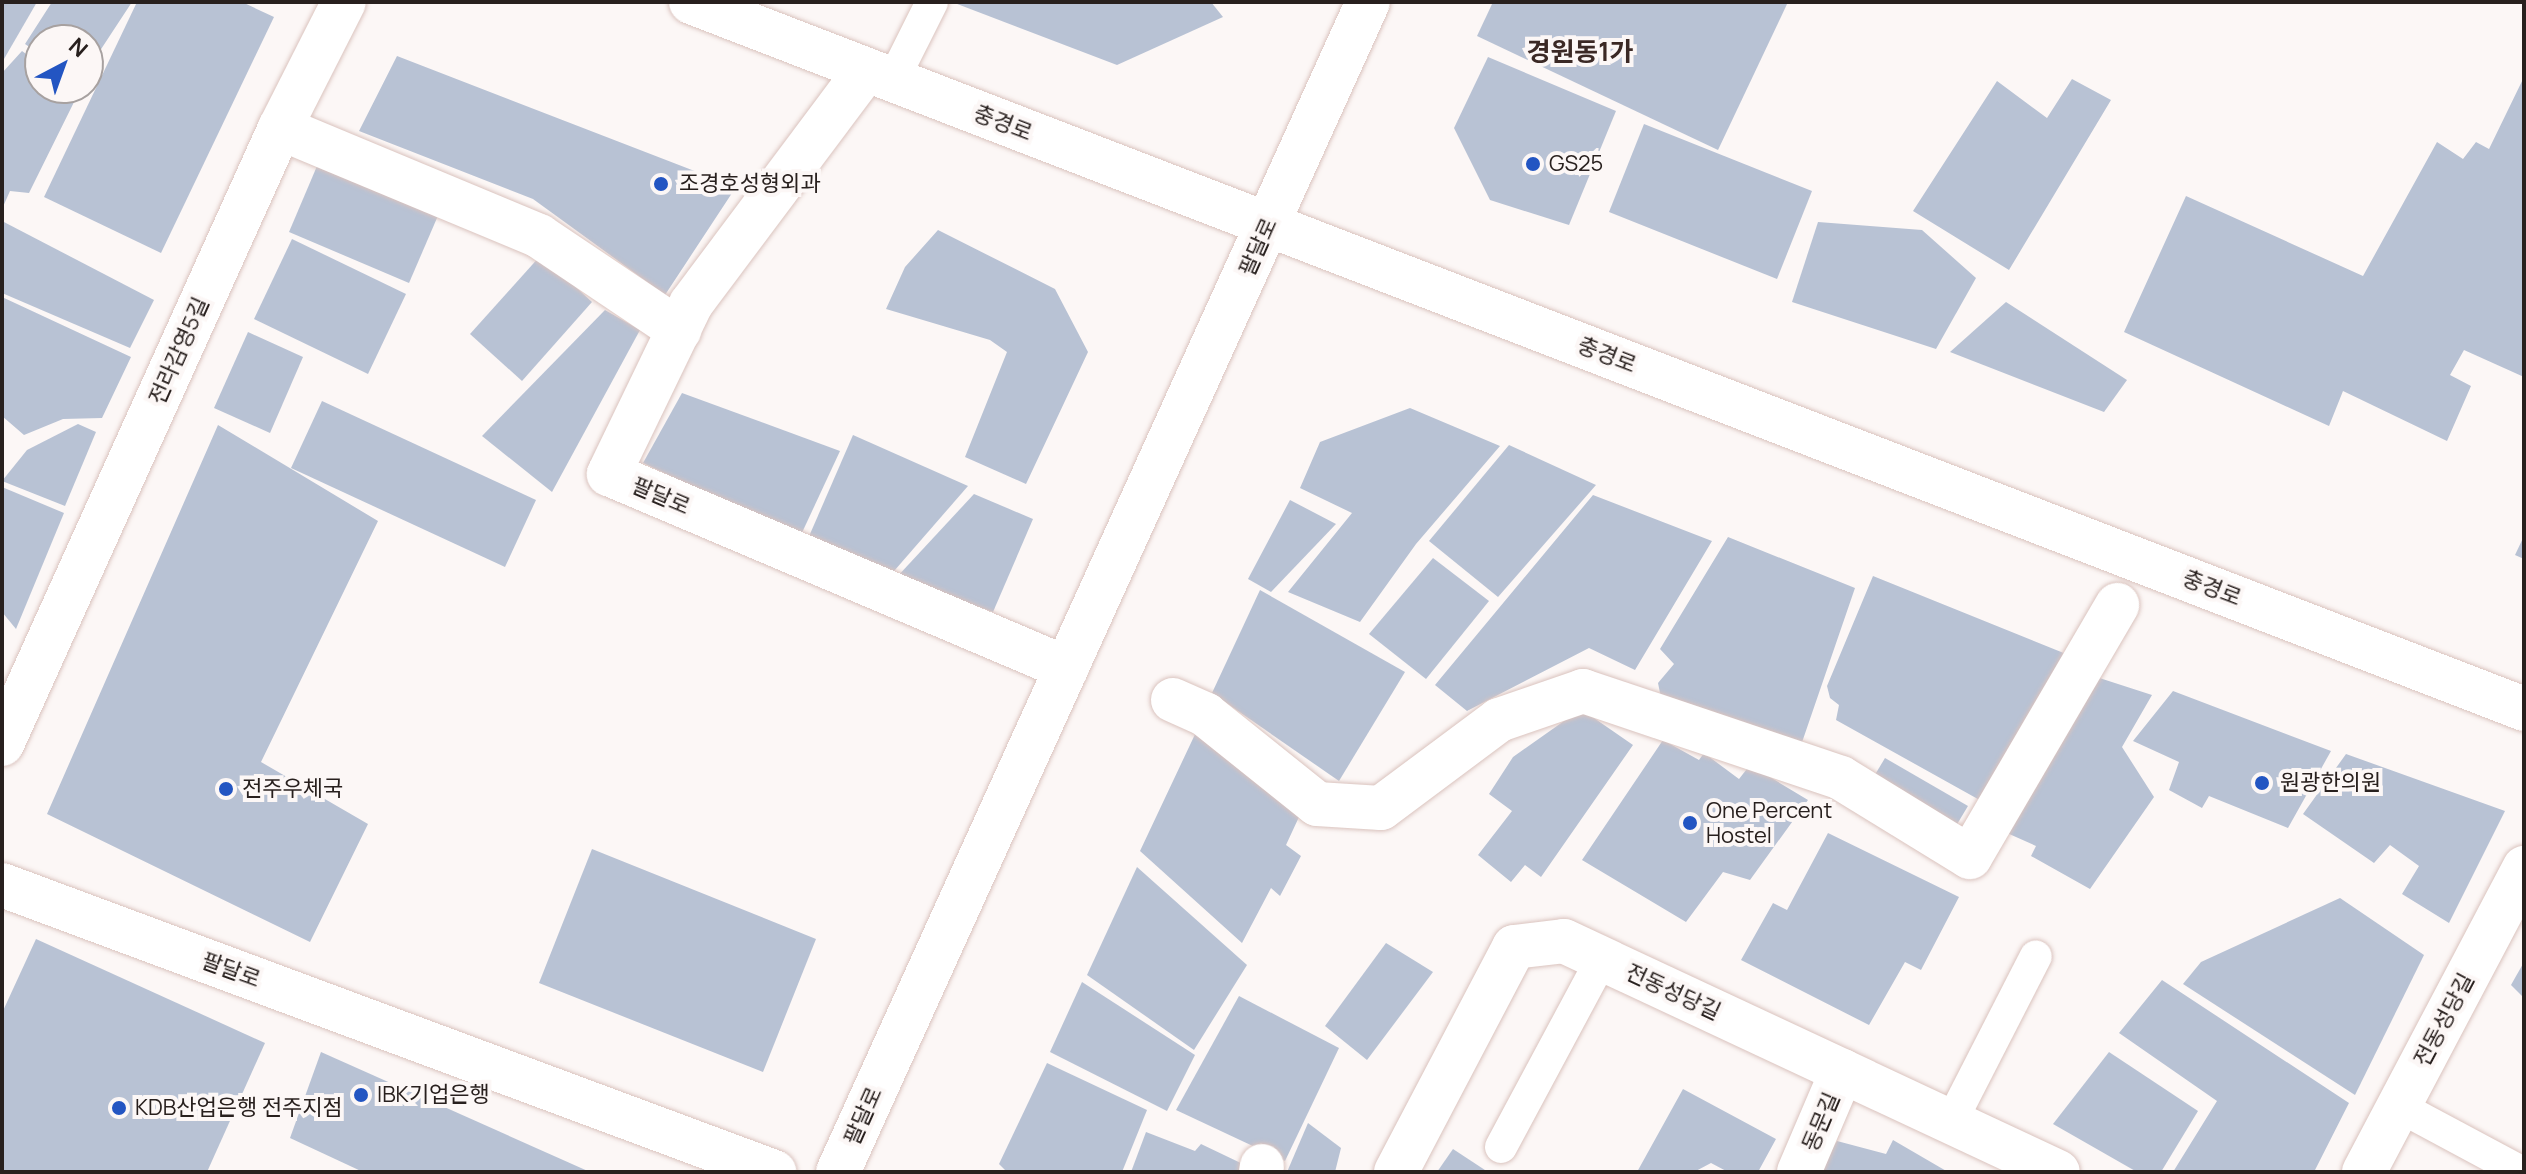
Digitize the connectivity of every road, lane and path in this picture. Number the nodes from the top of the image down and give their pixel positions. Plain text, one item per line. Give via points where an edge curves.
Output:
1 (344, 2) edge
2 (691, 2) edge
3 (932, 2) edge
4 (1368, 2) edge
5 (879, 75) junction
6 (280, 128) junction
7 (1268, 224) junction
8 (679, 330) junction
9 (2117, 605) dead end
10 (1067, 668) junction
11 (11, 692) edge
12 (1173, 700) dead end
13 (2524, 709) edge
14 (2, 744) edge
15 (2524, 868) edge
16 (2, 885) edge
17 (2036, 956) dead end
18 (1602, 959) junction
19 (1842, 1071) junction
20 (2398, 1106) junction
21 (1951, 1122) junction
22 (1501, 1147) dead end
23 (774, 1172) edge
24 (838, 1172) edge
25 (1396, 1172) edge
26 (1799, 1172) edge
27 (2058, 1172) edge
28 (2364, 1172) edge
29 (2521, 1172) edge

1 - 6 street, 전라감영5길
2 - 5 street, 충경로
3 - 5 lane
4 - 7 street, 팔달로
5 - 7 street, 충경로
5 - 8 street, 팔달로 via 691,304
6 - 8 street via 539,236
6 - 11 street, 전라감영5길
7 - 10 street, 팔달로
7 - 13 street, 충경로
8 - 10 street, 팔달로 via 609,474
9 - 12 street via 1970,857 1841,778 1583,691 1499,720 1381,808 1317,804 1206,715
10 - 24 street, 팔달로
11 - 14 street, 전라감영5길
15 - 20 street, 전동성당길
16 - 23 street, 팔달로
17 - 21 lane
18 - 19 street, 전동성당길
18 - 22 lane
18 - 25 street, 전동성당길 via 1564,941 1514,947
19 - 21 street, 전동성당길
19 - 26 street, 동문길
20 - 28 street, 전동성당길
20 - 29 lane
21 - 27 street, 전동성당길

